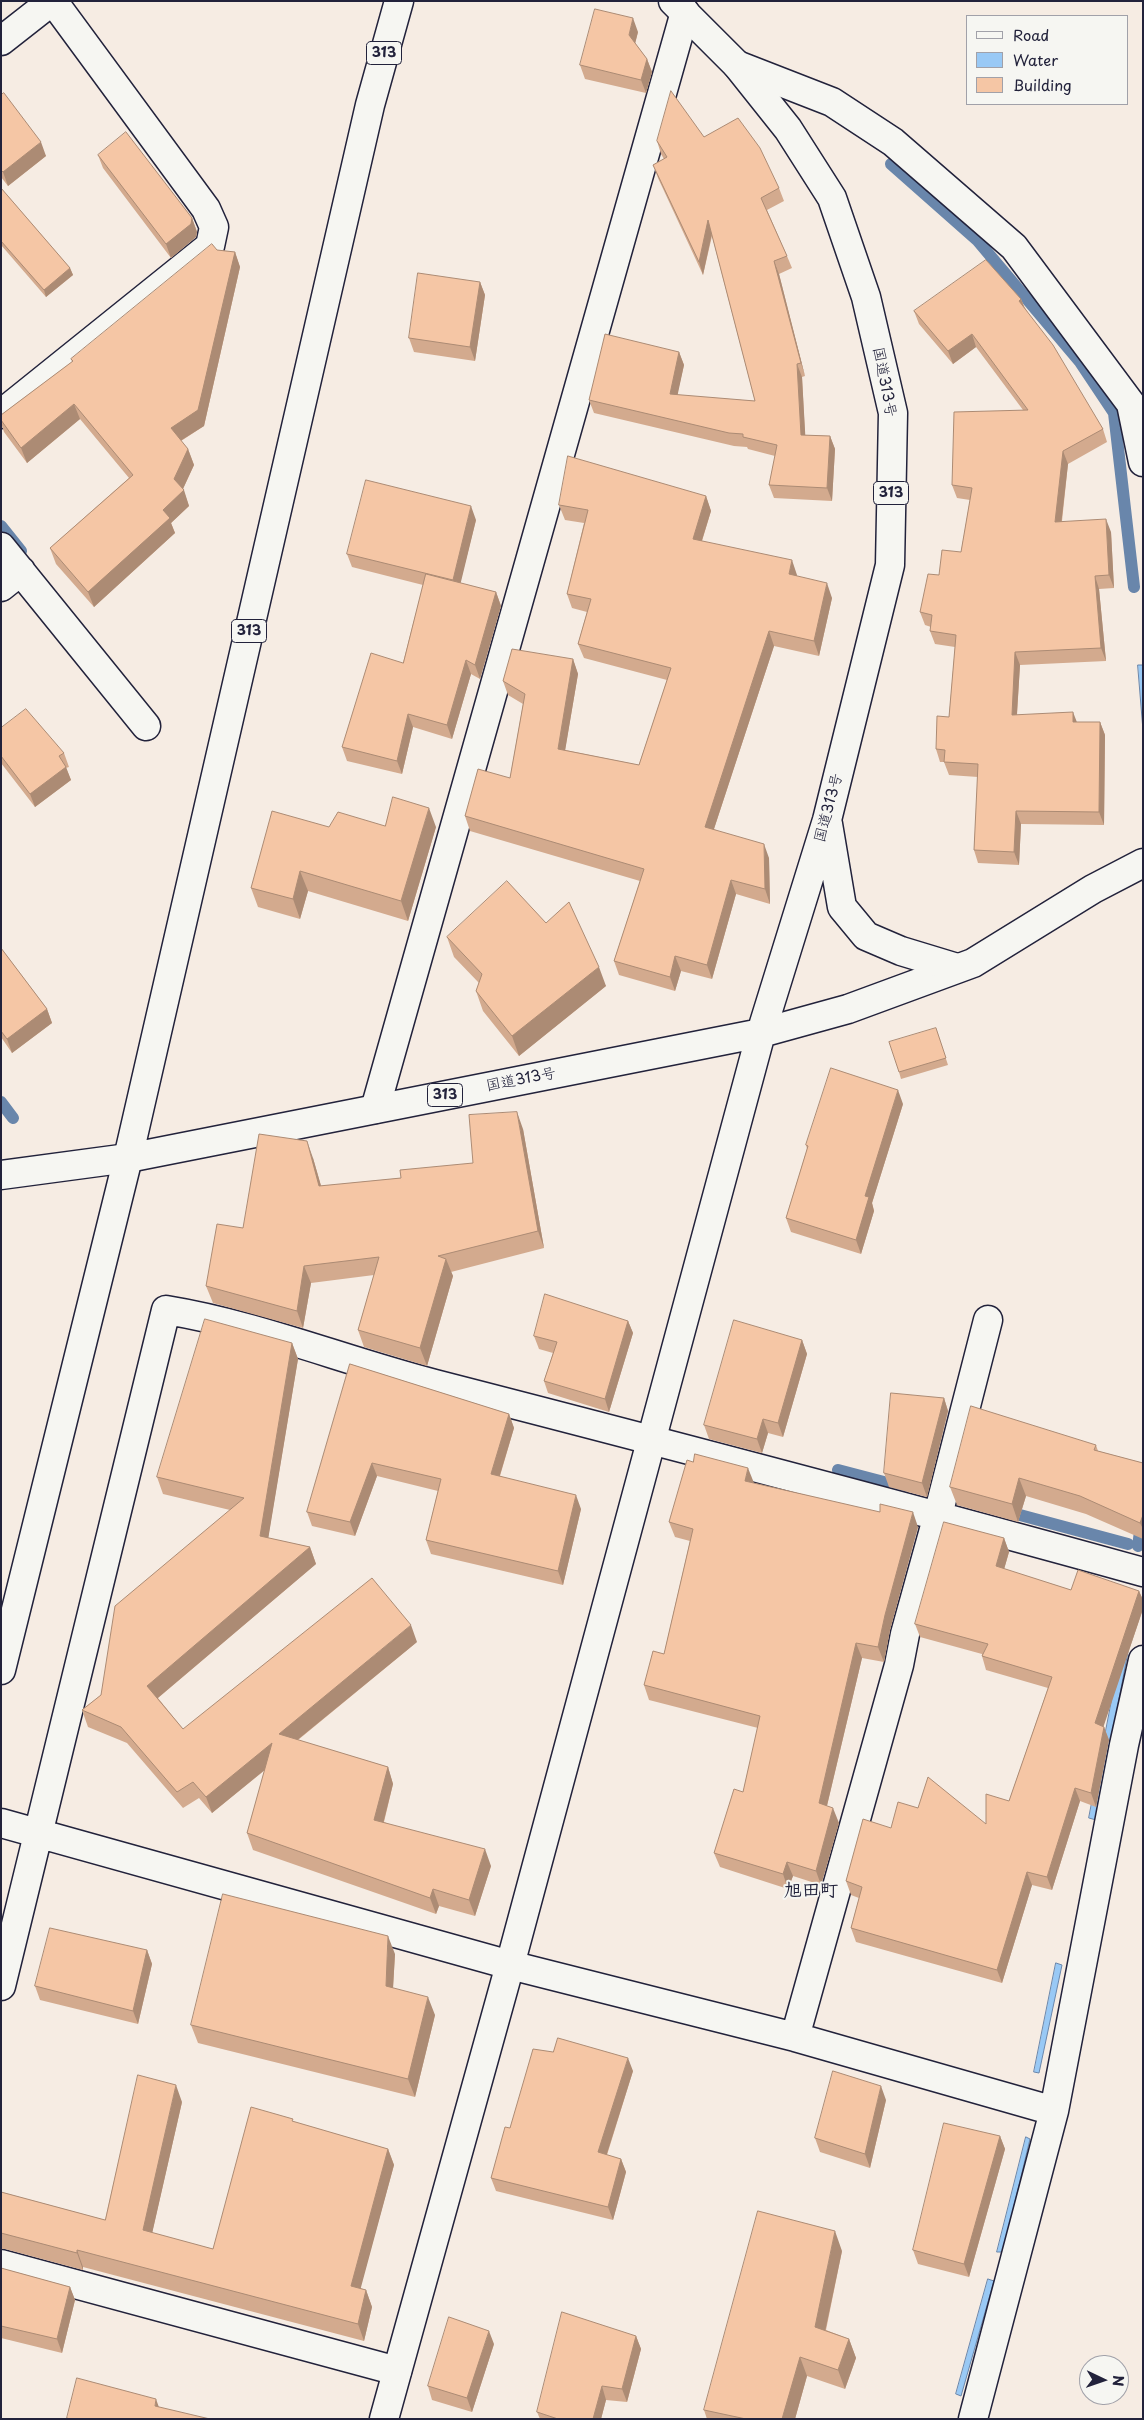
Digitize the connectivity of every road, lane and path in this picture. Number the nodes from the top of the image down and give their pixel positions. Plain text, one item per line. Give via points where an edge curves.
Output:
1 (53, 1) edge
2 (399, 1) edge
3 (679, 7) edge
4 (1, 41) edge
5 (737, 65) junction
6 (1, 414) edge
7 (1143, 462) edge
8 (1, 547) edge
9 (11, 579) edge
10 (146, 726) dead end
11 (827, 820) junction
12 (1143, 862) edge
13 (957, 968) junction
14 (761, 1033) junction
15 (375, 1109) junction
16 (128, 1158) junction
17 (1, 1175) edge
18 (988, 1320) dead end
19 (652, 1440) junction
20 (938, 1515) junction
21 (1143, 1572) edge
22 (1143, 1660) edge
23 (1, 1670) edge
24 (1, 1824) edge
25 (39, 1833) junction
26 (510, 1965) junction
27 (1, 1986) edge
28 (795, 2037) junction
29 (1054, 2111) junction
30 (1, 2264) edge
31 (397, 2371) junction
32 (384, 2419) edge
33 (973, 2419) edge

1 - 4 main road
1 - 6 main road via 206,208 214,227 210,246
2 - 16 main road, 313 via 370,105
3 - 5 main road, 国道313号 / 313
3 - 15 main road
5 - 7 main road via 832,102 892,142 1014,247 1131,404
5 - 11 main road, 国道313号 / 313 via 788,129 832,198 866,298 893,413 890,565
8 - 9 main road
9 - 10 main road
11 - 13 main road via 842,907 866,936 901,951
11 - 14 main road, 国道313号 / 313
12 - 13 main road via 973,963
13 - 14 main road via 848,1009
14 - 15 main road, 国道313号 / 313
14 - 19 main road
15 - 16 main road, 国道313号 / 313
16 - 17 main road, 国道313号
16 - 23 main road
18 - 20 main road
19 - 20 main road
19 - 25 main road via 422,1381 210,1317 166,1310
19 - 26 main road
20 - 21 main road
20 - 28 main road
22 - 29 main road
24 - 25 main road
25 - 26 main road
25 - 27 main road
26 - 28 main road
26 - 31 main road
28 - 29 main road
29 - 33 main road
30 - 31 main road
31 - 32 main road

